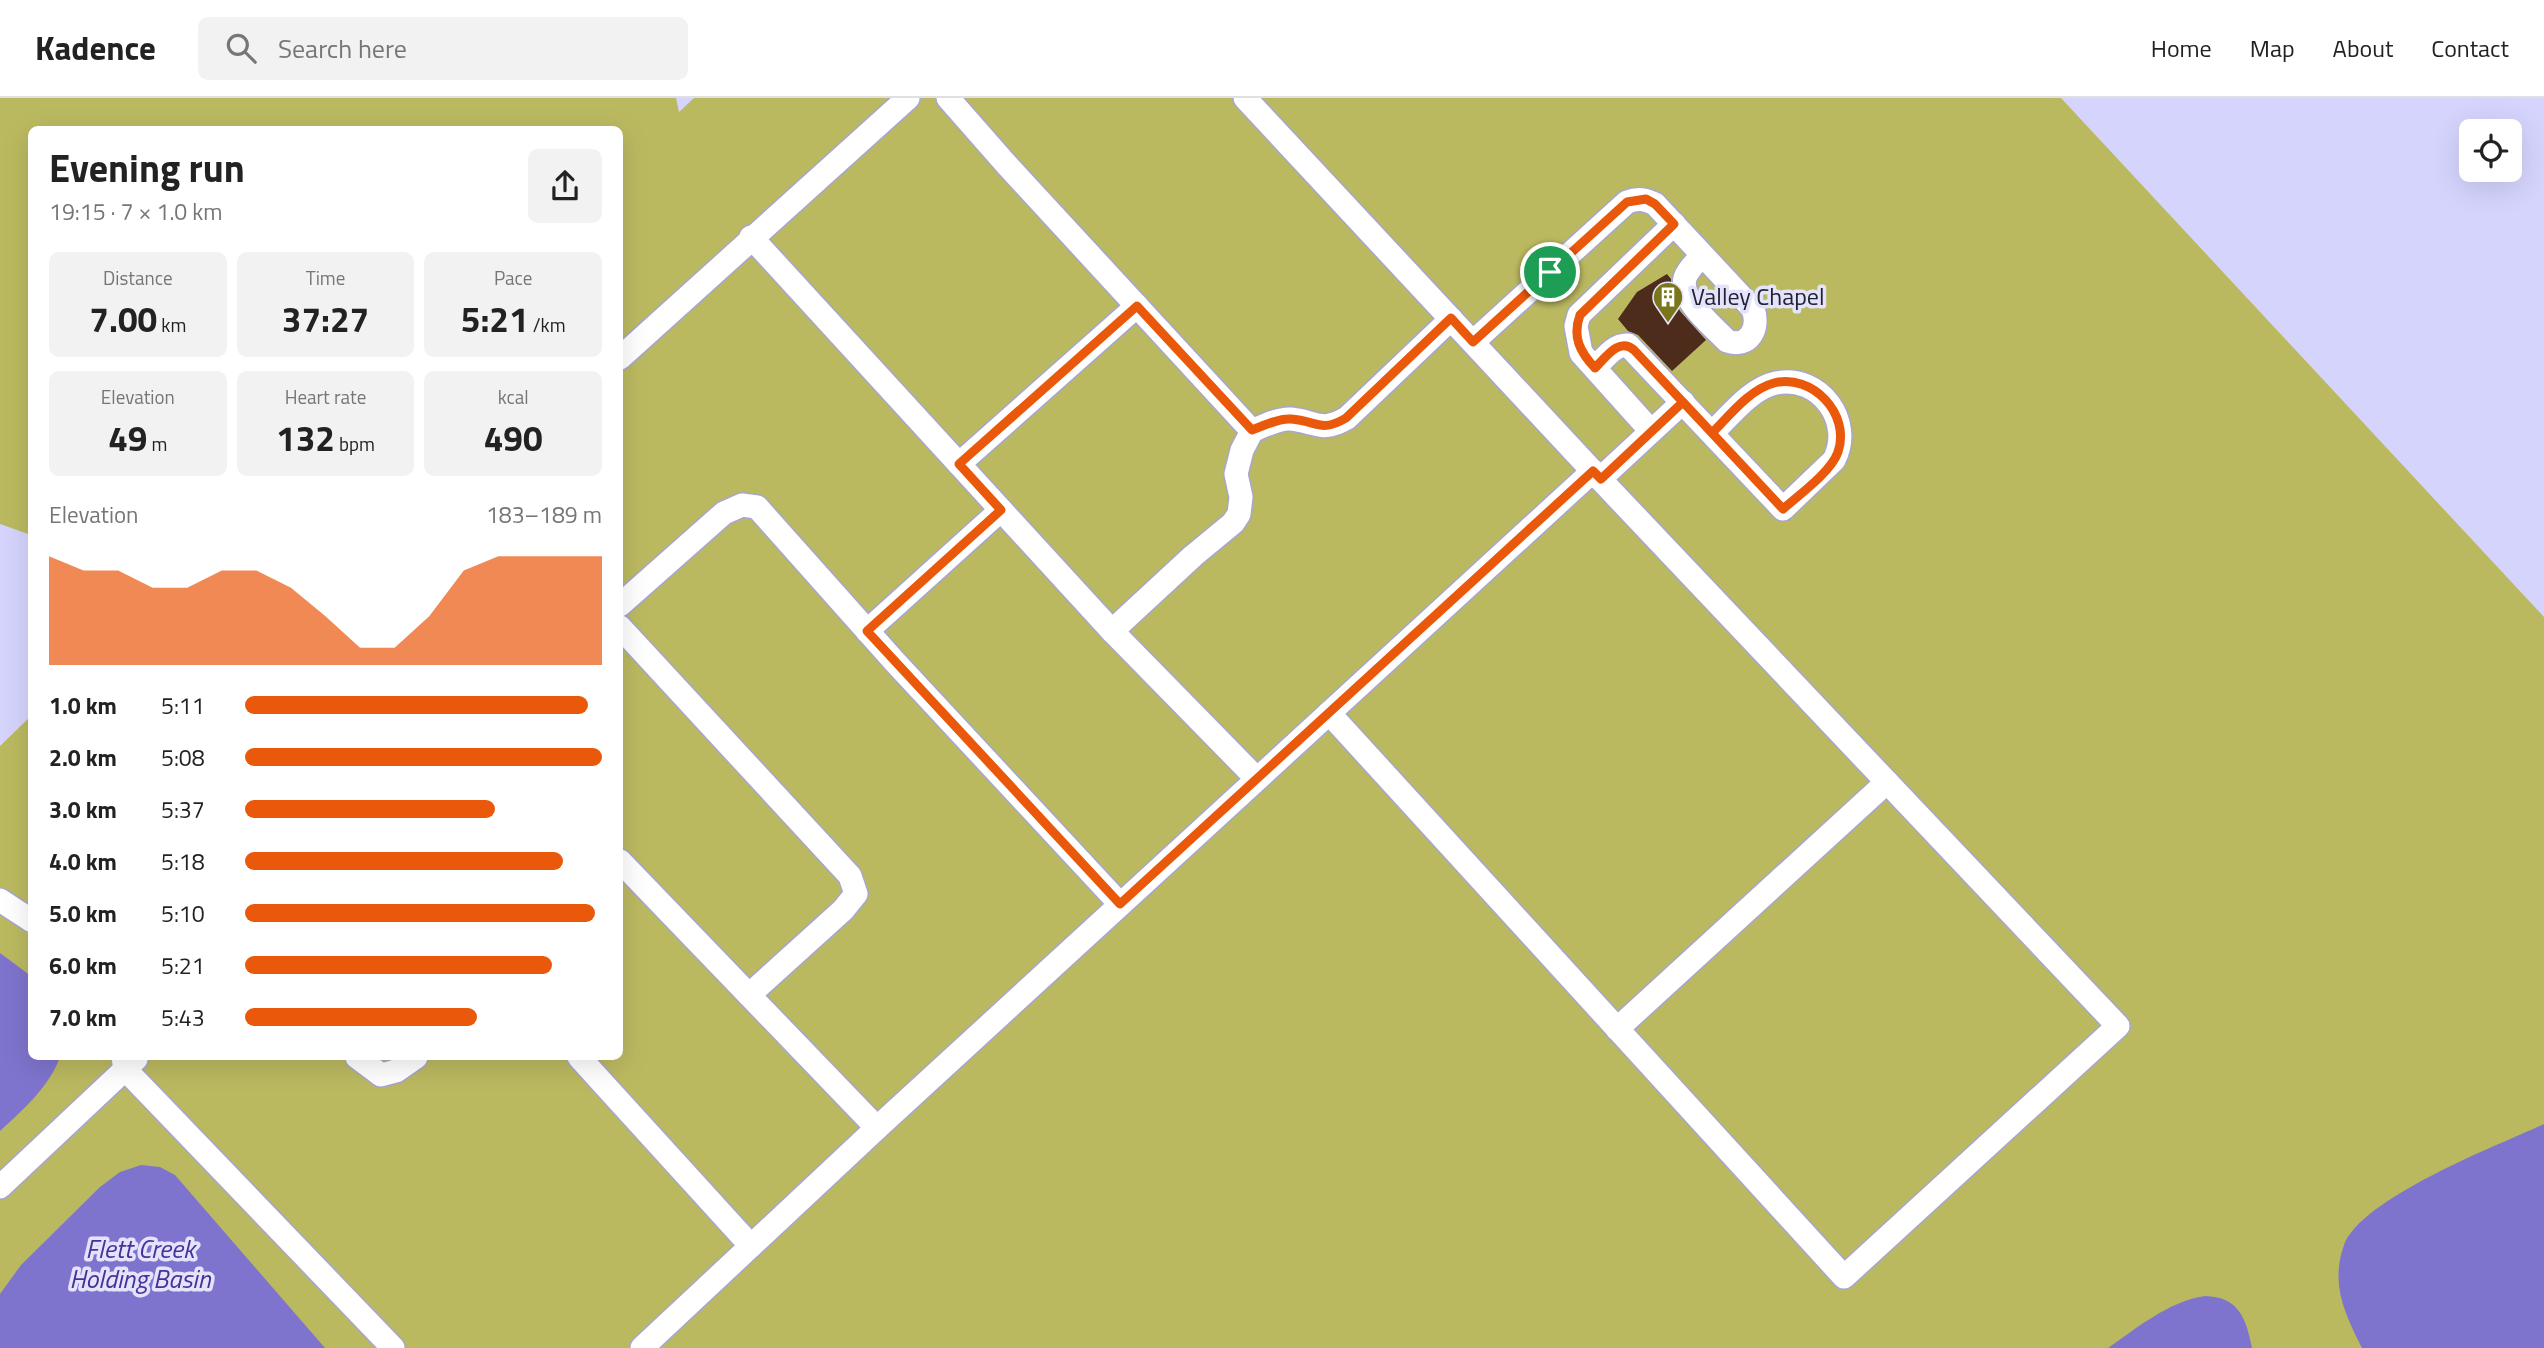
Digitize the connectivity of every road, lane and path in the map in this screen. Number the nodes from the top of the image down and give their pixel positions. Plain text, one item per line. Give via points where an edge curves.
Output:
1 (908, 98) edge
2 (948, 98) edge
3 (1245, 98) edge
4 (1674, 224) junction
5 (751, 237) junction
6 (1702, 256) dead end
7 (1137, 306) junction
8 (1451, 318) junction
9 (1473, 342) junction
10 (623, 355) edge
11 (1595, 368) junction
12 (1683, 402) junction
13 (1252, 430) junction
14 (1651, 431) junction
15 (1712, 433) junction
16 (959, 464) junction
17 (1597, 475) junction
18 (1001, 510) junction
19 (623, 602) edge
20 (623, 630) edge
21 (867, 631) junction
22 (1112, 631) junction
23 (1329, 713) junction
24 (1256, 779) junction
25 (1887, 782) junction
26 (623, 864) edge
27 (1120, 904) junction
28 (749, 995) junction
29 (1617, 1029) junction
30 (361, 1060) edge
31 (412, 1060) edge
32 (582, 1060) edge
33 (129, 1061) edge
34 (877, 1128) junction
35 (0, 1187) edge
36 (751, 1246) junction
37 (393, 1348) edge
38 (642, 1348) edge

1 - 5 lane
2 - 7 lane
3 - 8 lane
4 - 6 lane
4 - 9 lane via 1646,199 1627,202
4 - 11 lane via 1580,315 1577,339 1581,353
5 - 10 lane
5 - 16 lane
7 - 13 lane
7 - 16 lane
8 - 9 lane
8 - 13 lane via 1333,426 1289,419
9 - 17 lane
11 - 12 lane via 1621,344 1628,345
11 - 14 lane
12 - 14 lane
12 - 15 lane
13 - 22 lane via 1236,474 1241,497 1233,523
14 - 17 lane
15 - 15 lane via 1783,509 1834,460 1841,430 1824,398 1787,382 1754,393
16 - 18 lane
17 - 23 lane
17 - 25 lane
18 - 21 lane
18 - 22 lane
19 - 21 lane via 724,513 742,505 757,507
20 - 28 lane via 850,876 856,894 842,911
21 - 27 lane
22 - 24 lane
23 - 24 lane
23 - 29 lane
24 - 27 lane
25 - 29 lane
25 - 29 lane via 2118,1026 1844,1278
26 - 28 lane
27 - 34 lane
28 - 34 lane
30 - 31 lane via 381,1074
32 - 36 lane
33 - 35 lane
33 - 37 lane
34 - 36 lane
36 - 38 lane

